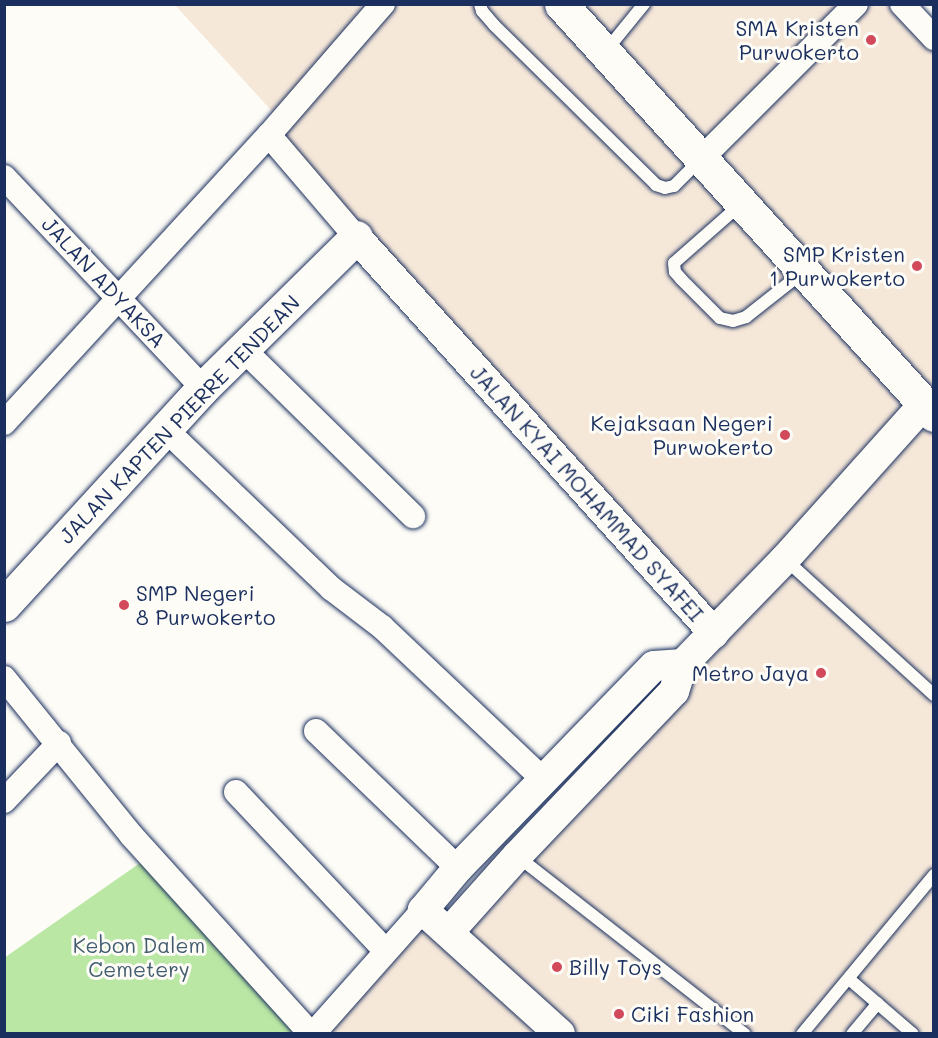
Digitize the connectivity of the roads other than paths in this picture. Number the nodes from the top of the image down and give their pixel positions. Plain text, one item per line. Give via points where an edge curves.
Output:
1 (384, 4) edge
2 (480, 4) edge
3 (561, 4) edge
4 (644, 4) edge
5 (856, 4) edge
6 (902, 4) edge
7 (933, 38) edge
8 (605, 53) junction
9 (268, 135) junction
10 (701, 159) junction
11 (4, 177) edge
12 (742, 204) junction
13 (356, 237) junction
14 (803, 272) junction
15 (120, 299) junction
16 (242, 348) junction
17 (203, 388) junction
18 (929, 410) edge
19 (4, 423) edge
20 (165, 429) junction
21 (413, 516) dead end
22 (785, 559) junction
23 (4, 605) edge
24 (714, 633) junction
25 (683, 664) junction
26 (4, 678) edge
27 (933, 694) edge
28 (316, 731) dead end
29 (58, 743) junction
30 (544, 781) junction
31 (236, 792) dead end
32 (4, 801) edge
33 (517, 856) junction
34 (458, 868) junction
35 (931, 884) edge
36 (423, 910) junction
37 (449, 932) junction
38 (385, 950) junction
39 (849, 979) junction
40 (878, 1003) junction
41 (312, 1034) edge
42 (560, 1034) edge
43 (745, 1034) edge
44 (802, 1034) edge
45 (852, 1034) edge
46 (913, 1034) edge

1 - 9 street
2 - 10 lane via 494,25 656,185 674,186
3 - 8 main road
4 - 8 lane
5 - 10 street
6 - 7 street
8 - 10 main road
9 - 13 street
9 - 15 street
10 - 12 main road
11 - 15 street, JALAN ADYAKSA
12 - 14 main road
12 - 14 lane via 674,263 681,279 720,318 733,321 746,317
13 - 16 main road, JALAN KAPTEN PIERRE TENDEAN
13 - 24 street, JALAN KYAI MOHAMMAD SYAFEI
14 - 18 main road
15 - 17 street, JALAN ADYAKSA
15 - 19 street
16 - 17 main road, JALAN KAPTEN PIERRE TENDEAN
16 - 21 street
17 - 20 main road, JALAN KAPTEN PIERRE TENDEAN
18 - 22 street
20 - 23 main road, JALAN KAPTEN PIERRE TENDEAN
20 - 30 street via 332,589 382,627
22 - 24 street
22 - 27 lane
24 - 25 street, JALAN KYAI MOHAMMAD SYAFEI
25 - 30 street via 654,666
25 - 33 street, JALAN KYAI MOHAMMAD SYAFEI via 674,691
26 - 29 street
28 - 34 street
29 - 32 street
29 - 41 street via 132,836
30 - 34 street
31 - 38 street
33 - 37 street, JALAN KYAI MOHAMMAD SYAFEI
33 - 43 lane
34 - 36 street
35 - 39 lane
36 - 37 street
36 - 38 street
37 - 42 street
38 - 41 street
39 - 40 lane
39 - 44 lane
40 - 45 lane
40 - 46 lane

